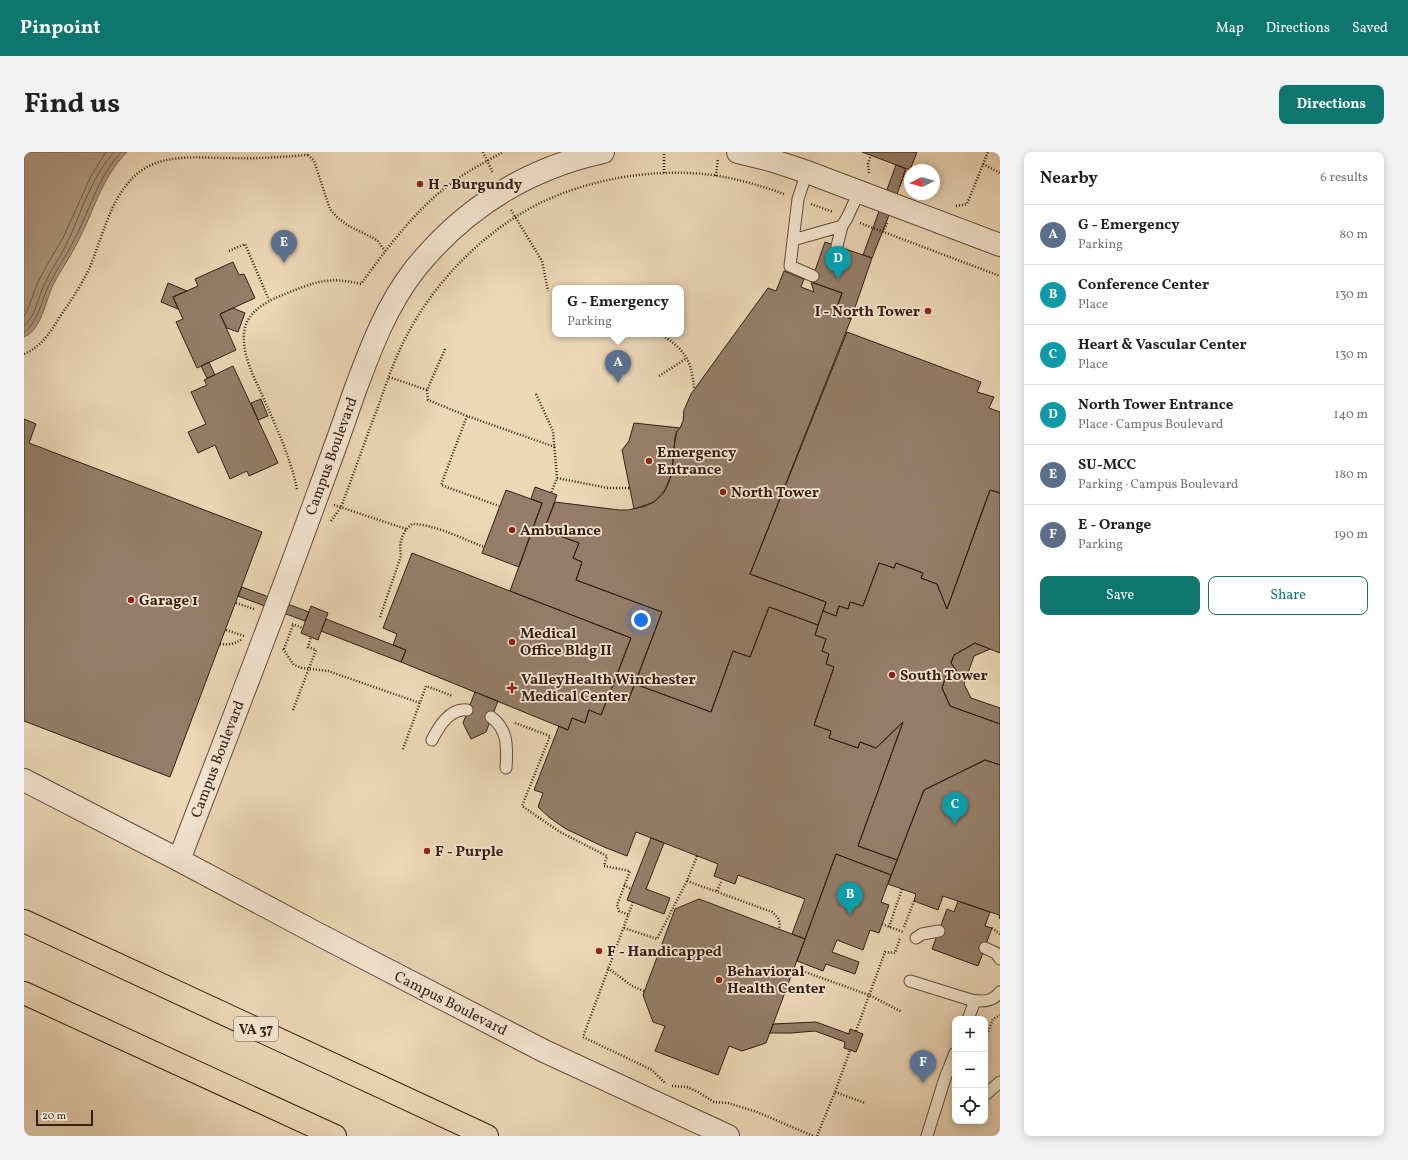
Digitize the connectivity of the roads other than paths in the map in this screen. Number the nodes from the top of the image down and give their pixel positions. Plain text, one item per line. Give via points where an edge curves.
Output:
1 (603, 152) edge
2 (738, 152) edge
3 (807, 172) junction
4 (866, 184) junction
5 (842, 226) junction
6 (793, 240) junction
7 (1000, 245) edge
8 (837, 246) dead end
9 (813, 276) dead end
10 (468, 710) dead end
11 (491, 717) dead end
12 (432, 740) dead end
13 (506, 768) dead end
14 (24, 780) edge
15 (179, 860) junction
16 (24, 921) edge
17 (939, 931) dead end
18 (916, 938) dead end
19 (985, 948) dead end
20 (1000, 959) edge
21 (910, 982) dead end
22 (1000, 992) edge
23 (24, 993) edge
24 (975, 1001) junction
25 (969, 1016) edge
26 (952, 1060) edge
27 (1000, 1082) edge
28 (988, 1092) edge
29 (335, 1136) edge
30 (487, 1136) edge
31 (728, 1136) edge
32 (927, 1136) edge

1 - 15 street, Campus Boulevard via 546,169 490,200 431,251 394,301 372,346
2 - 3 street
3 - 4 street
3 - 6 lane via 798,199
4 - 5 lane
4 - 7 street
5 - 6 lane
5 - 8 lane
6 - 9 lane via 790,266
10 - 12 lane via 453,713 444,721
11 - 13 lane via 498,722 506,740
14 - 15 street, Campus Boulevard
15 - 31 street, Campus Boulevard via 544,1051
16 - 30 highway, VA 37
17 - 18 lane via 922,934
19 - 20 lane via 996,953
21 - 24 lane
22 - 24 lane via 987,1001
23 - 29 highway
24 - 25 lane
26 - 32 lane
27 - 28 lane

